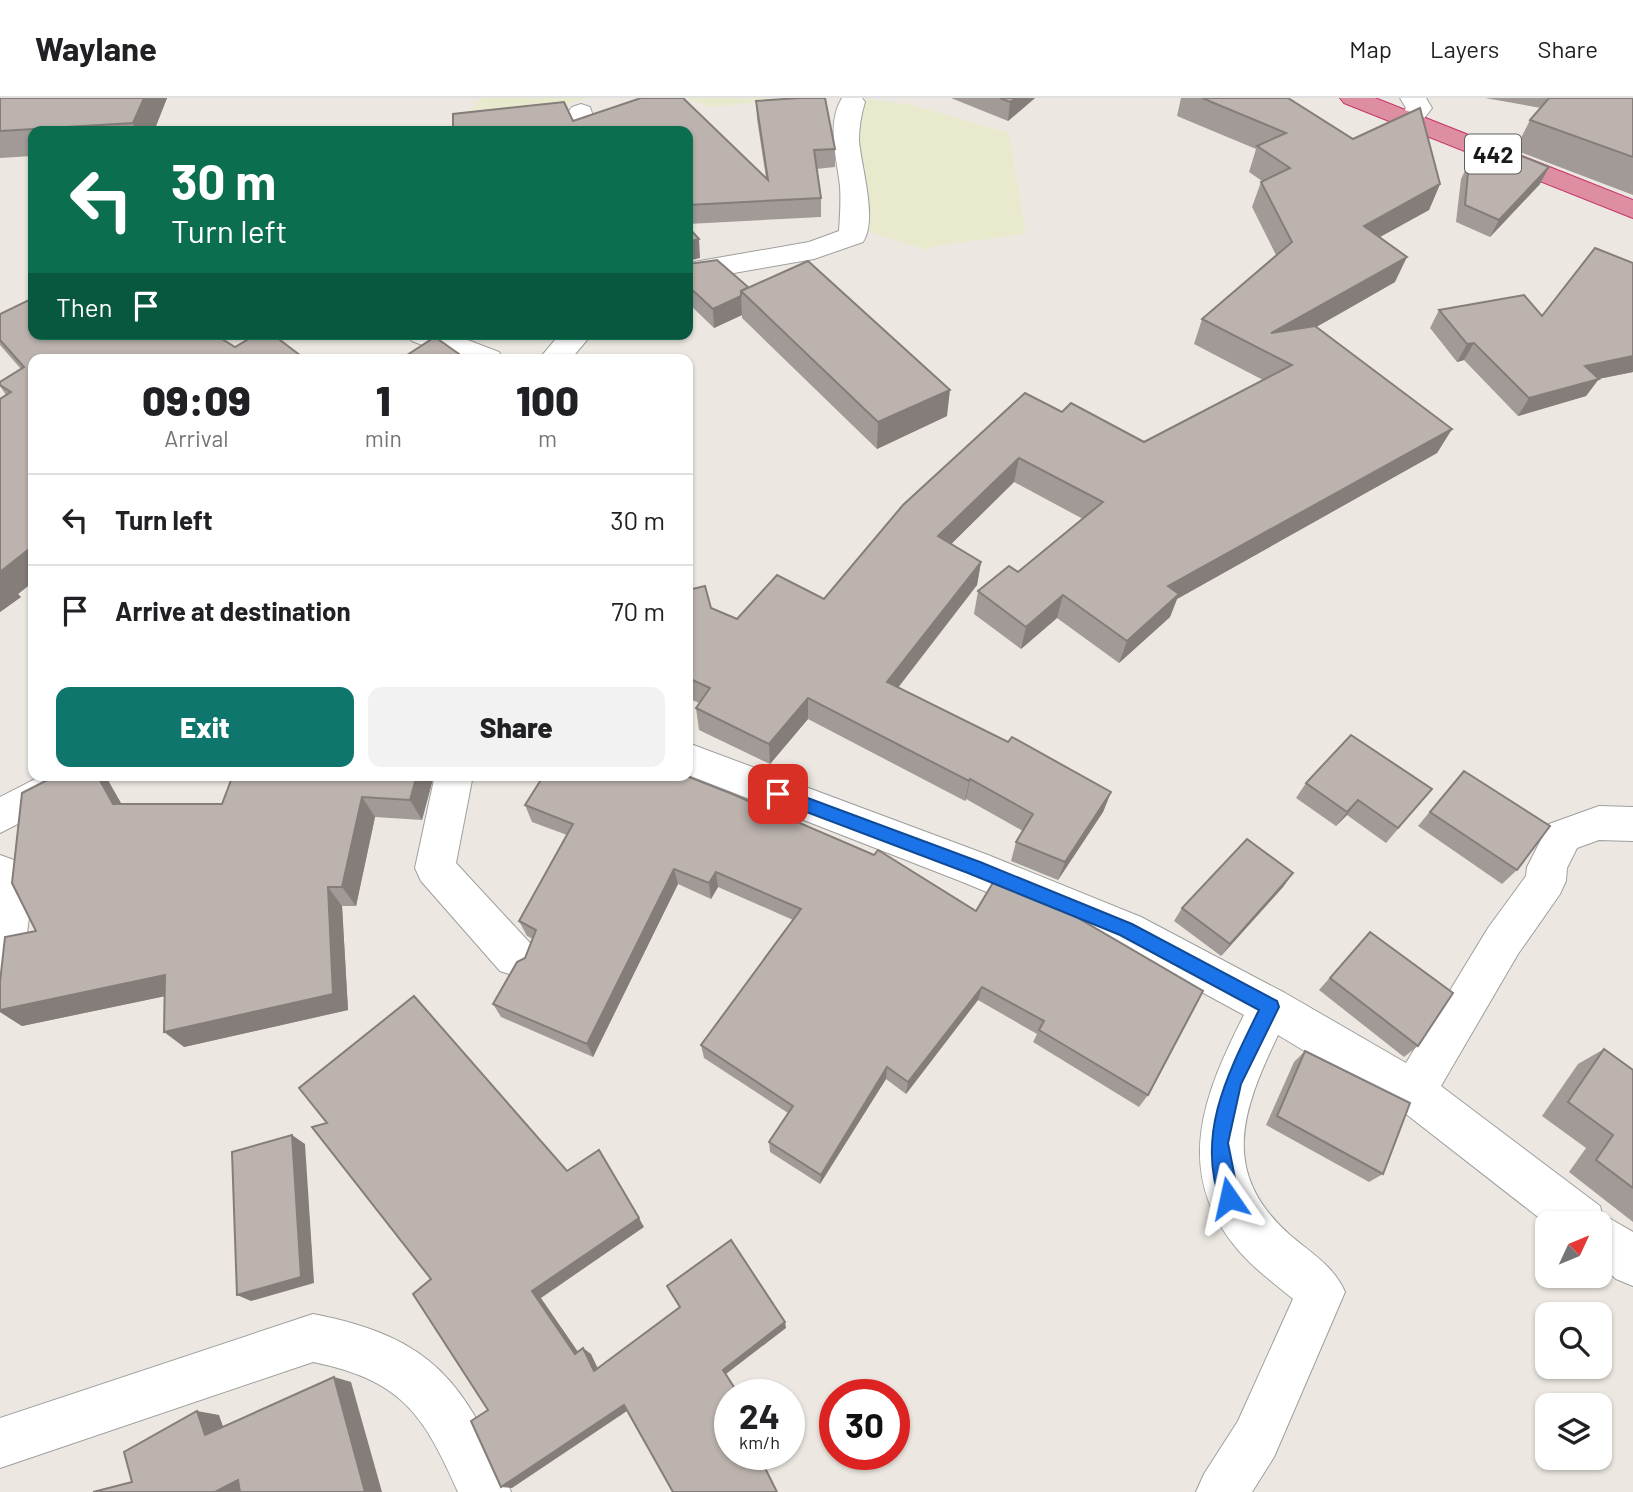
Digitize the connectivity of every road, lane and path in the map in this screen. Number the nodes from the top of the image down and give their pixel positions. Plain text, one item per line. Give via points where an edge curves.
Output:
1 (1353, 98) edge
2 (852, 102) dead end
3 (1412, 109) edge
4 (1633, 210) edge
5 (693, 271) edge
6 (438, 340) edge
7 (572, 340) edge
8 (475, 354) edge
9 (559, 354) edge
10 (693, 761) edge
11 (67, 781) edge
12 (453, 781) edge
13 (0, 816) edge
14 (1633, 824) edge
15 (0, 873) edge
16 (515, 957) dead end
17 (0, 978) edge
18 (1270, 1007) junction
19 (1413, 1092) junction
20 (1567, 1211) edge
21 (1612, 1245) edge
22 (1633, 1262) edge
23 (0, 1443) edge
24 (485, 1492) edge
25 (1223, 1492) edge

1 - 3 highway, 442
2 - 5 street via 845,124 854,195 853,236 814,250
3 - 4 highway, 442
6 - 8 street
7 - 9 street
10 - 18 street via 1126,930
11 - 13 street
12 - 16 street via 435,867
14 - 19 street via 1599,823 1563,836 1547,867 1546,881 1503,941
15 - 17 street via 12,894
18 - 19 street
18 - 25 street via 1233,1082 1219,1143 1229,1198 1250,1228 1321,1292 1256,1439
19 - 20 street
21 - 22 street
23 - 24 street via 313,1338 353,1344 387,1358 416,1378 456,1429

